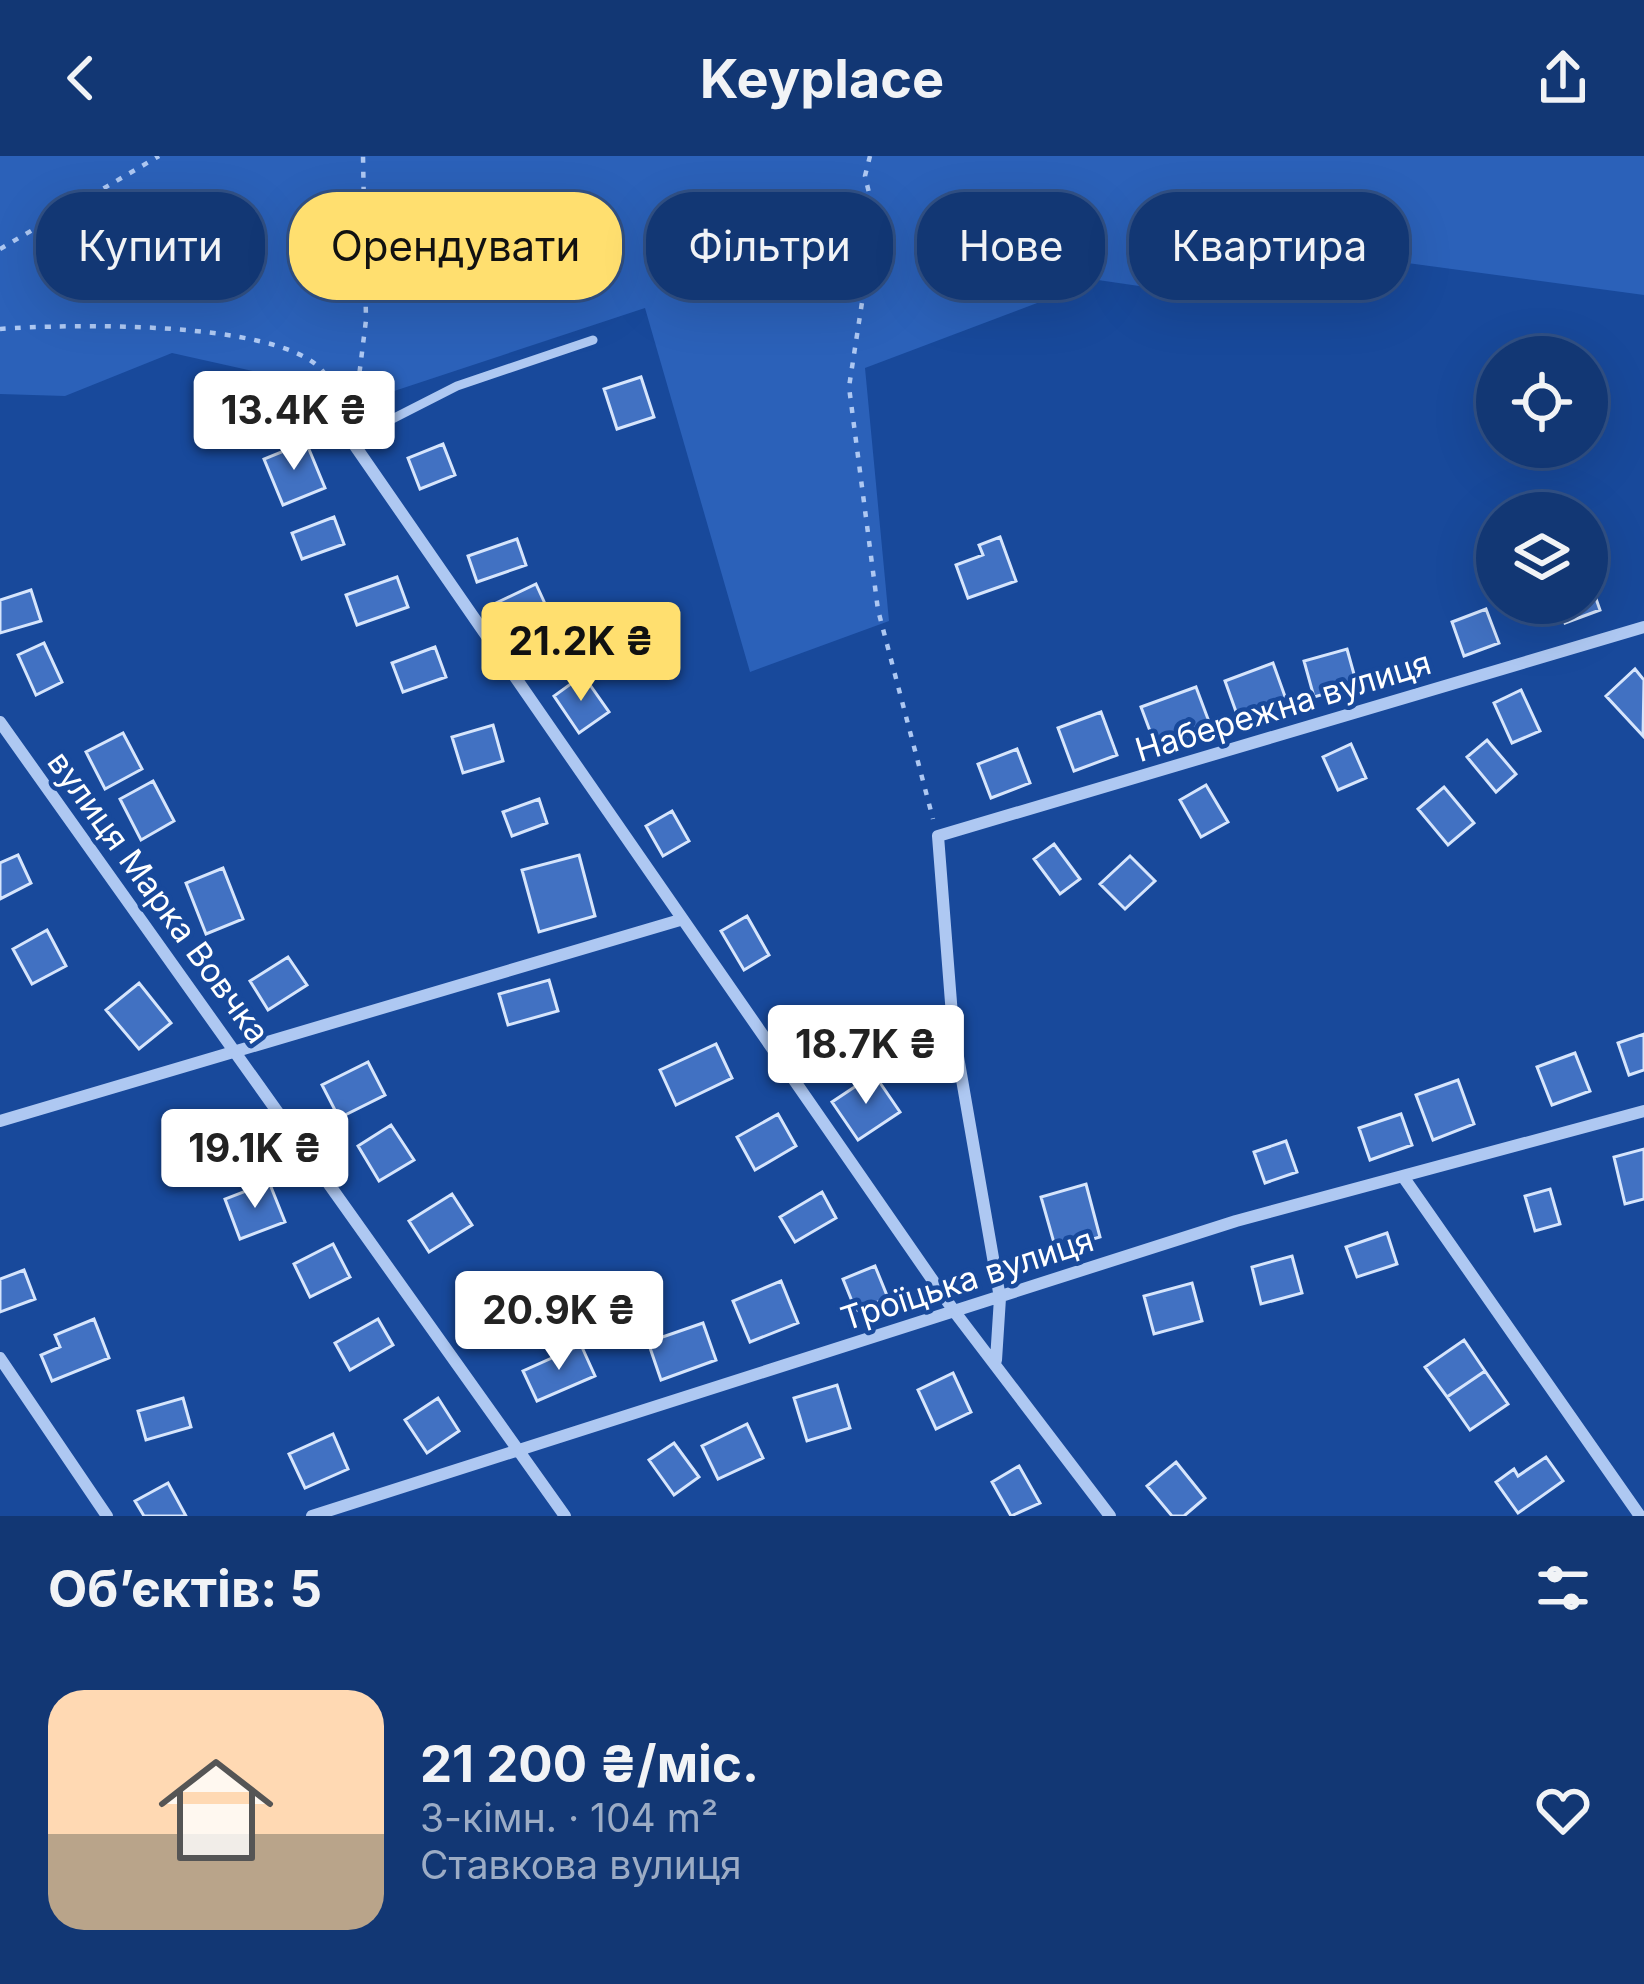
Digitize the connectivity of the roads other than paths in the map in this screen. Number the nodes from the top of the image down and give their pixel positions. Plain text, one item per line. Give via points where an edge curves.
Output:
1 (593, 340) dead end
2 (351, 440) joint
3 (1644, 627) edge
4 (0, 722) edge
5 (680, 920) junction
6 (237, 1052) junction
7 (1644, 1111) edge
8 (0, 1121) edge
9 (1404, 1178) junction
10 (1000, 1298) junction
11 (954, 1311) junction
12 (0, 1358) edge
13 (996, 1361) junction
14 (519, 1453) junction
15 (107, 1516) edge
16 (312, 1516) edge
17 (565, 1516) edge
18 (1110, 1516) edge
19 (1640, 1516) edge

1 - 2 lane via 457,386
2 - 5 street
3 - 10 street, Набережна вулиця via 938,836 953,1028
4 - 6 street, вулиця Марка Вовчка
5 - 6 street
5 - 11 street
6 - 8 street
6 - 14 street, вулиця Марка Вовчка
7 - 9 street, Троїцька вулиця
9 - 10 street, Троїцька вулиця via 1236,1221
9 - 19 street
10 - 11 street, Троїцька вулиця
10 - 13 street
11 - 13 street
11 - 14 street, Троїцька вулиця
12 - 15 street
13 - 18 street
14 - 16 street, Троїцька вулиця
14 - 17 street, вулиця Марка Вовчка

